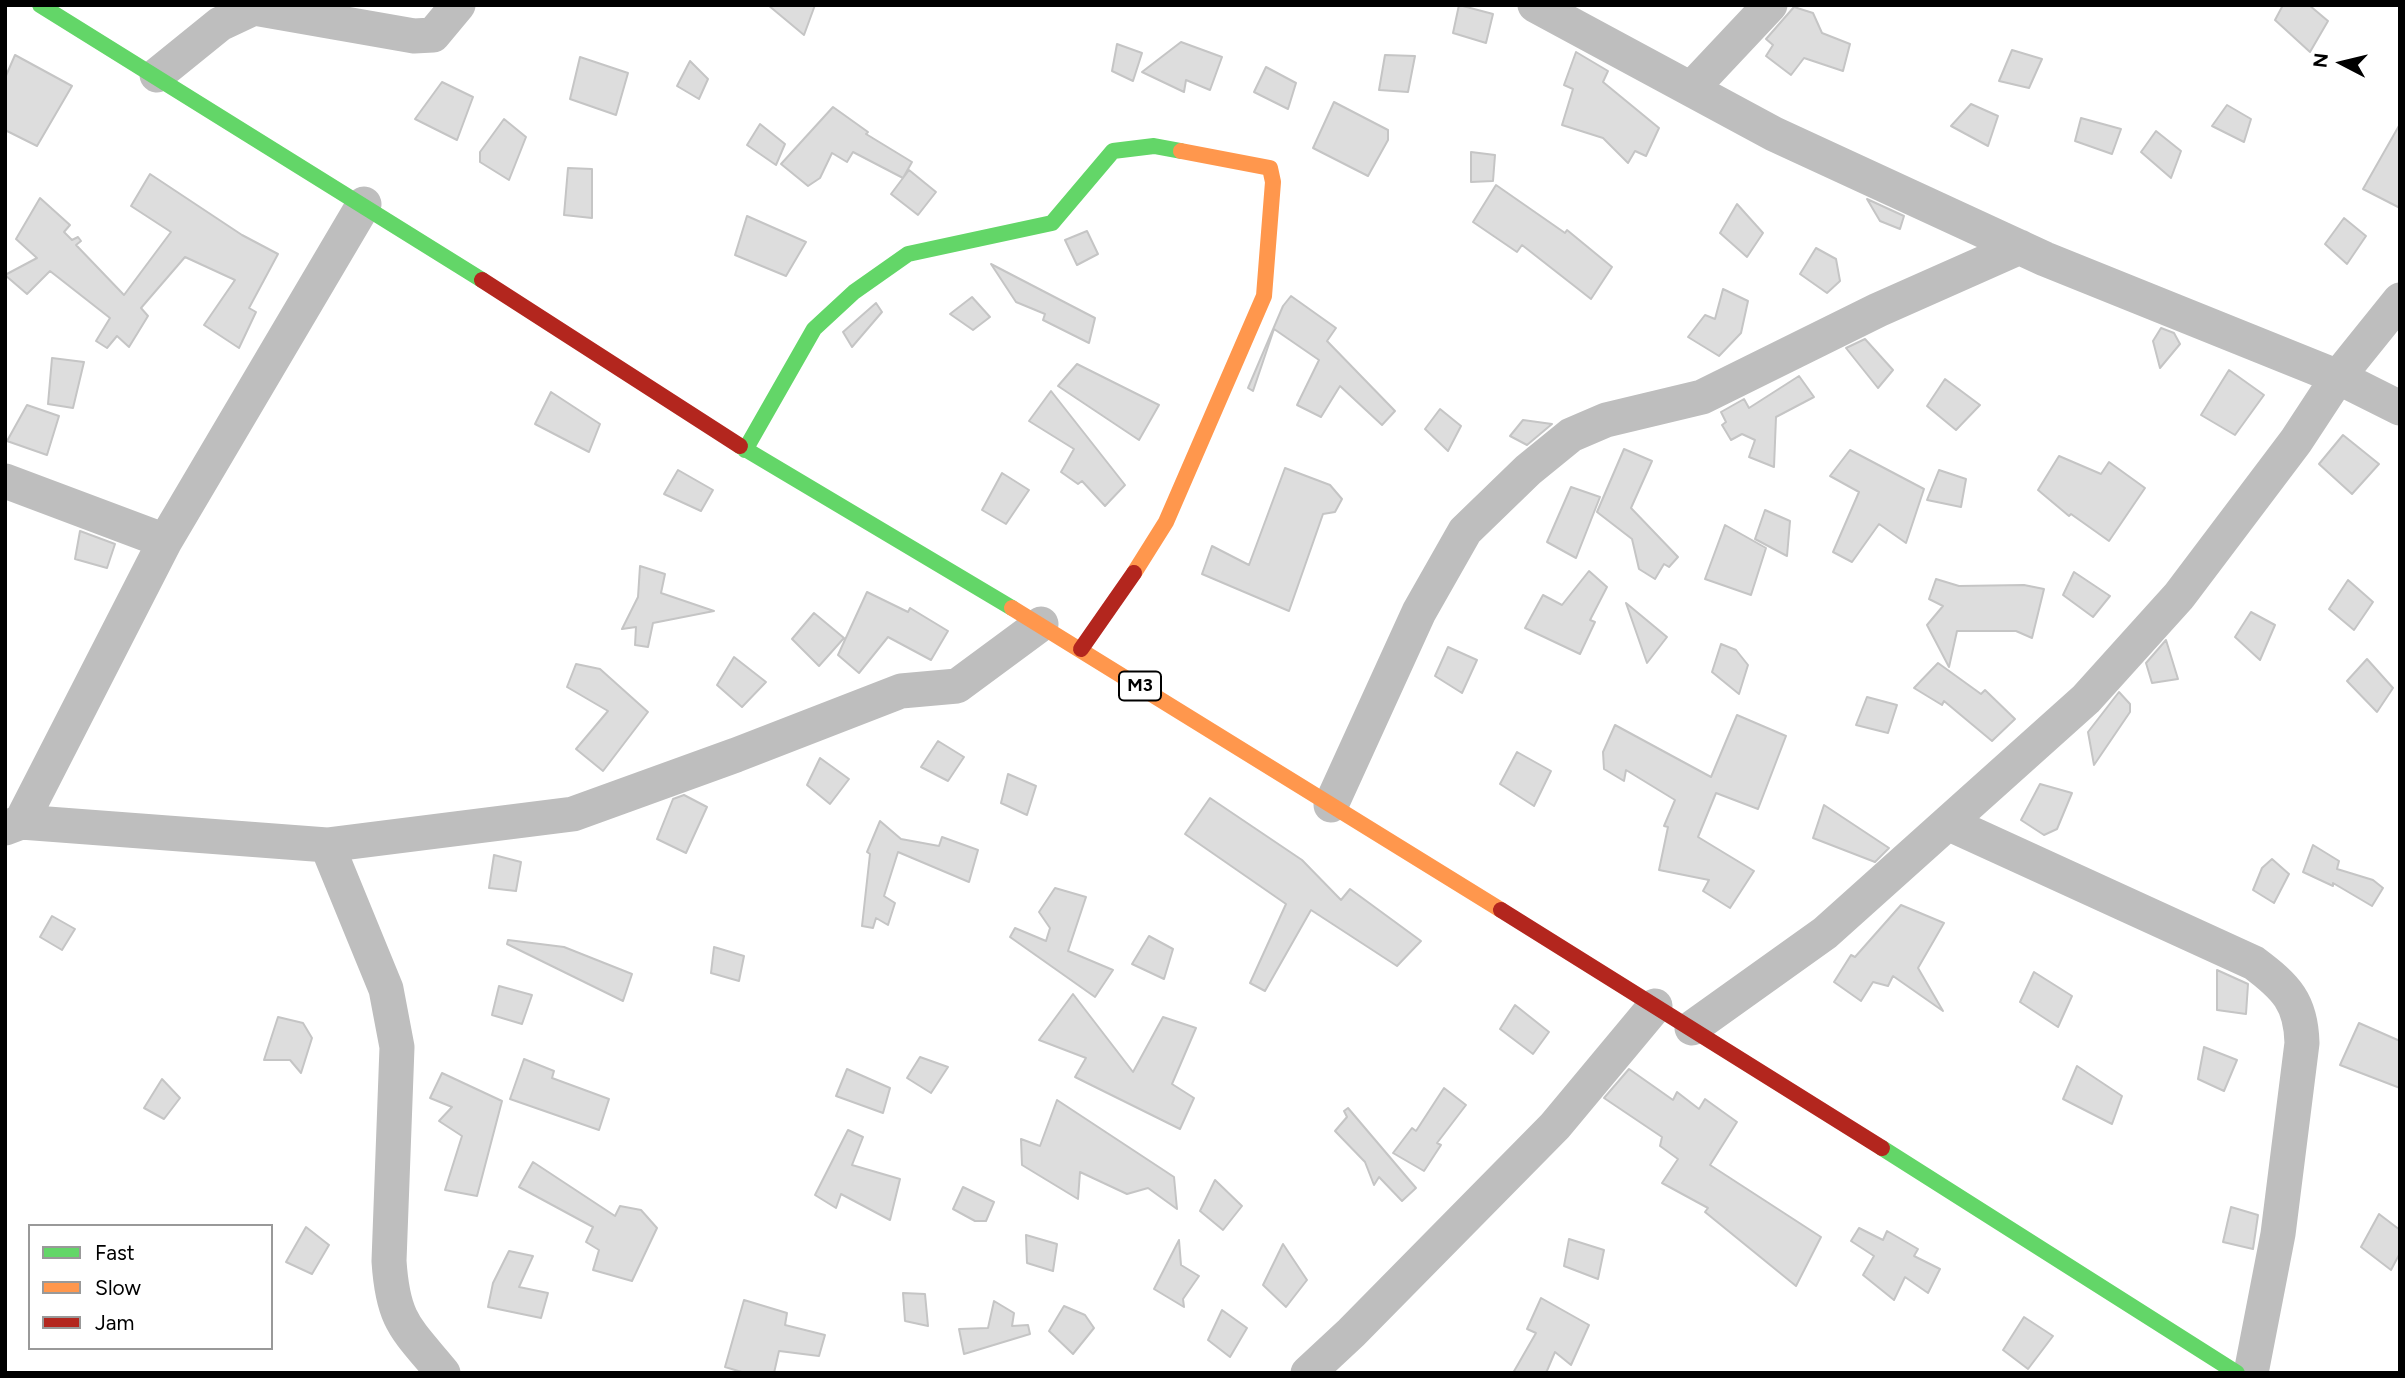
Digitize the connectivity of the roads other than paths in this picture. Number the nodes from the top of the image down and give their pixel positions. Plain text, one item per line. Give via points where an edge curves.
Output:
1 (40, 5) edge
2 (458, 5) edge
3 (1535, 5) edge
4 (1770, 5) edge
5 (307, 11) edge
6 (157, 75) junction
7 (1691, 89) junction
8 (364, 204) junction
9 (2020, 247) junction
10 (2400, 300) edge
11 (2338, 377) junction
12 (2400, 408) edge
13 (745, 450) junction
14 (5, 481) edge
15 (165, 541) junction
16 (1041, 624) junction
17 (1081, 649) junction
18 (1331, 805) junction
19 (1950, 824) junction
20 (13, 825) edge
21 (327, 845) junction
22 (1655, 1006) junction
23 (1692, 1028) junction
24 (443, 1373) edge
25 (1308, 1373) edge
26 (2237, 1373) edge
27 (2251, 1373) edge

1 - 6 main road, M3
2 - 5 street via 433,35 414,36
3 - 7 street
4 - 7 street
5 - 6 street via 254,8 220,24
6 - 8 main road, M3
7 - 9 street via 1774,134
8 - 13 main road, M3
8 - 15 street
9 - 11 street
9 - 18 street via 1878,310 1702,397 1606,420 1571,435 1465,531 1419,612
10 - 11 street
11 - 12 street
11 - 19 street via 2296,441 2179,596 2086,699
13 - 16 main road, M3
13 - 17 main road via 814,328 854,292 908,254 1052,223 1113,151 1154,146 1270,168 1273,182 1264,296 1166,522
14 - 15 street
15 - 20 street
16 - 17 main road, M3
16 - 21 street via 957,686 901,691 573,814
17 - 18 main road, M3
18 - 22 main road, M3
19 - 23 street via 1825,933
19 - 27 street via 2255,963 2285,986 2301,1020 2302,1043 2278,1234
20 - 21 street
21 - 24 street via 386,989 397,1047 391,1293 399,1320
22 - 23 main road, M3
22 - 25 street via 1555,1126
23 - 26 main road, M3

